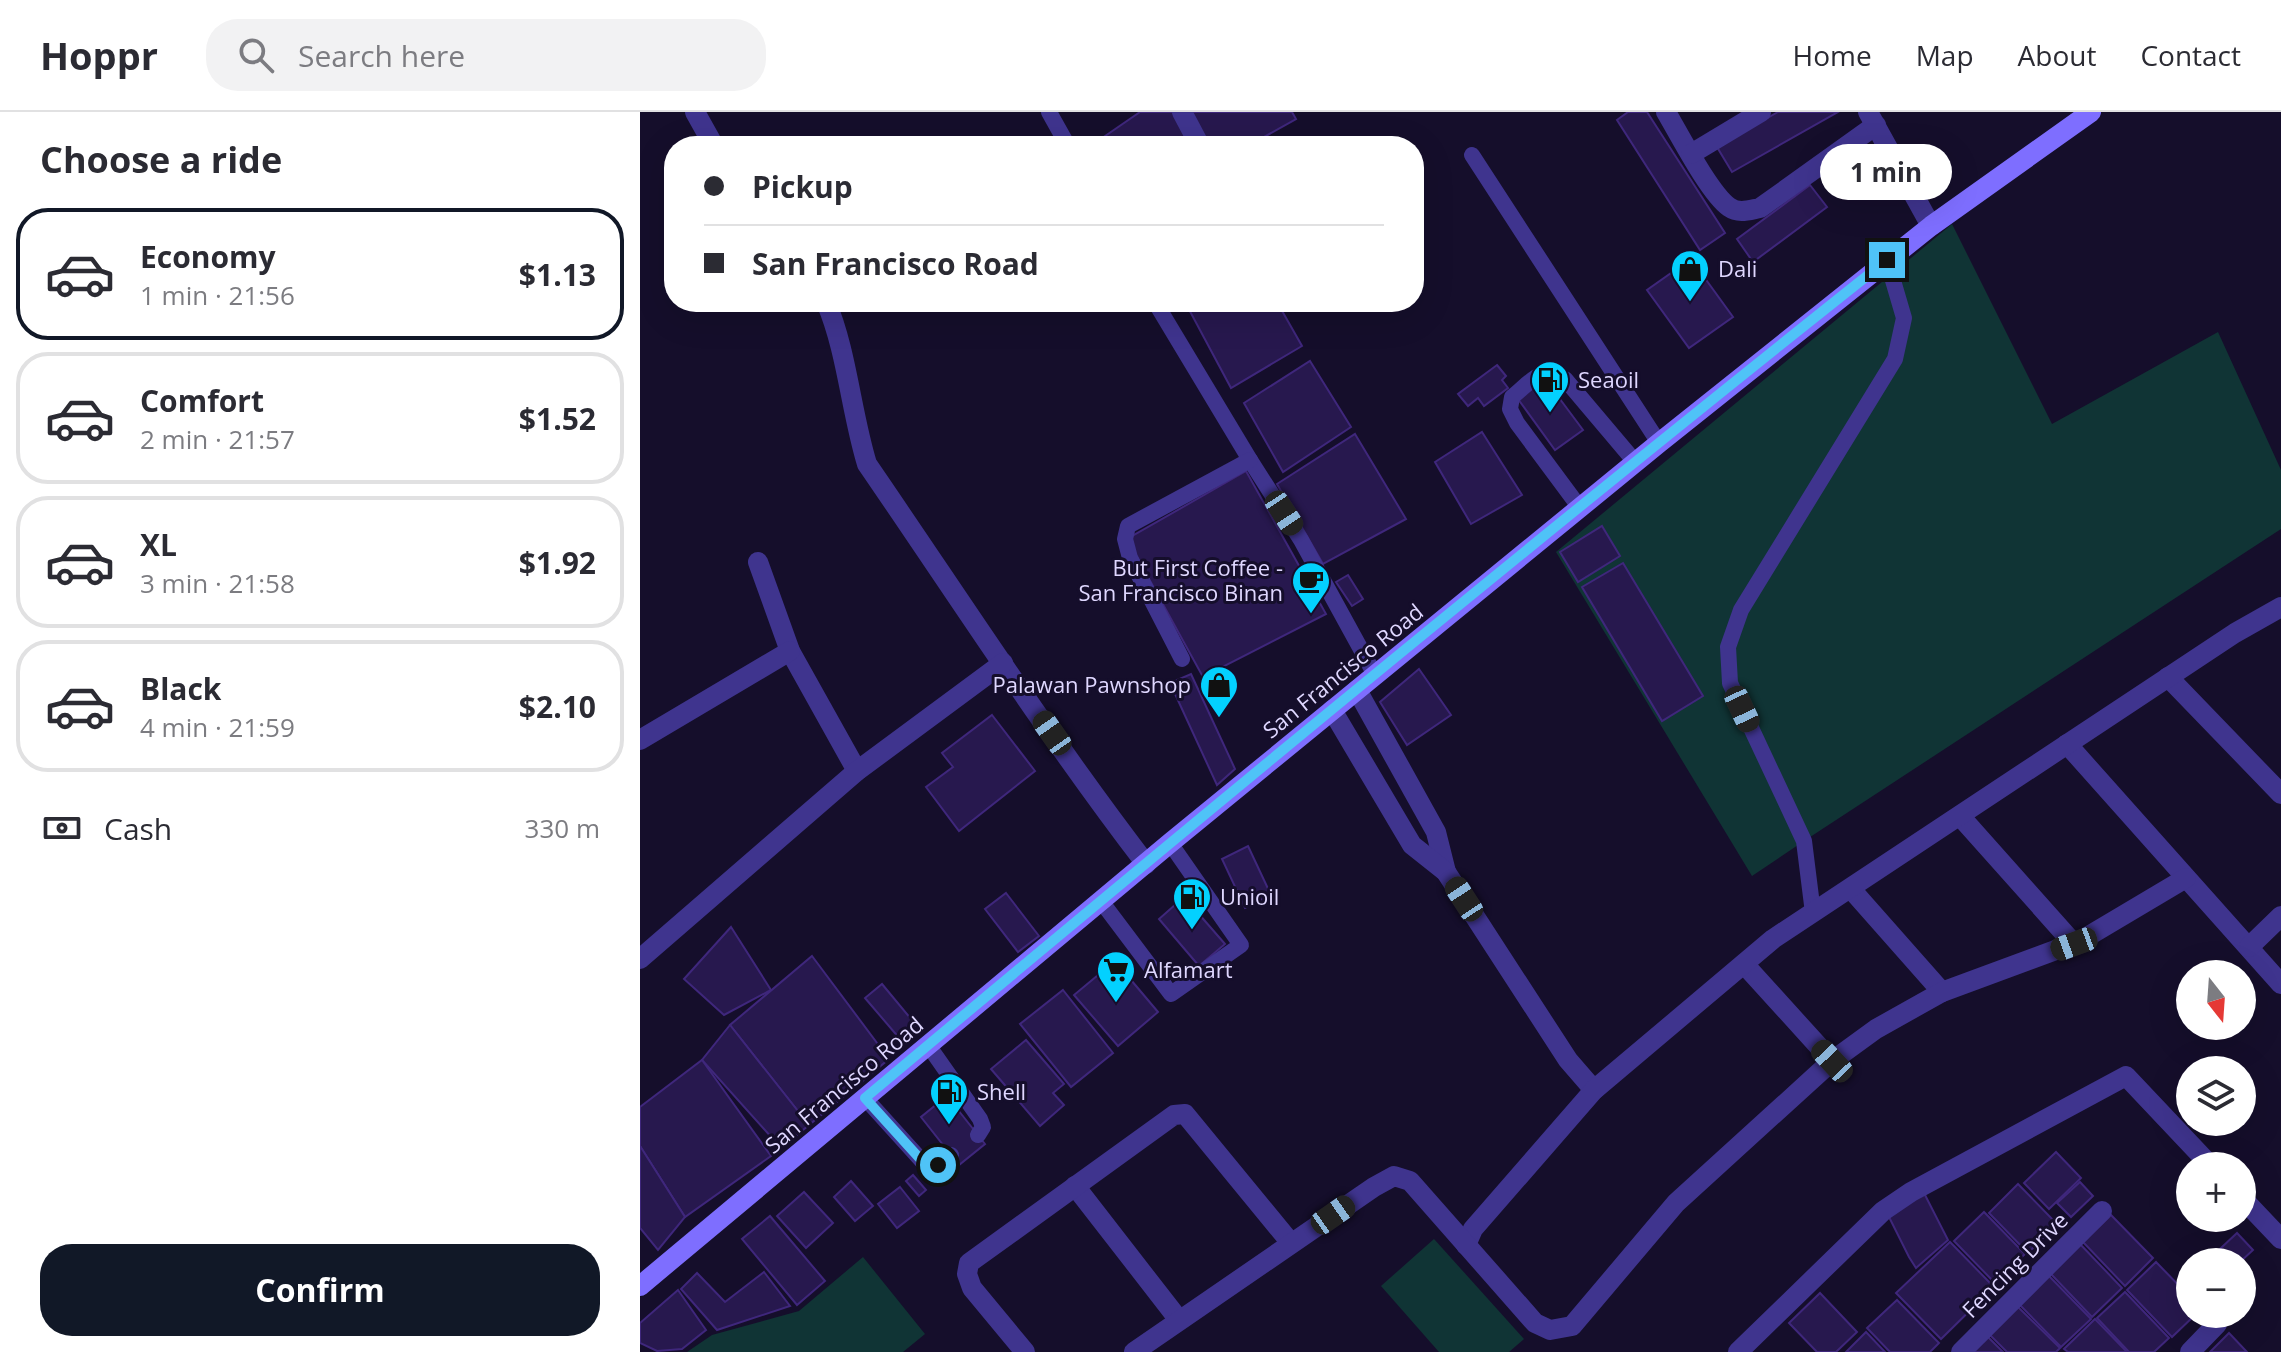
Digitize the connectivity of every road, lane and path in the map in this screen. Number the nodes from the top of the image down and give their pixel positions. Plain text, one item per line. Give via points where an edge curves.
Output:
1 (695, 112) edge
2 (1049, 112) edge
3 (1182, 112) edge
4 (1666, 112) edge
5 (1761, 112) edge
6 (2091, 112) edge
7 (1872, 118) edge
8 (708, 136) edge
9 (1062, 136) edge
10 (1195, 136) edge
11 (1691, 154) junction
12 (1472, 155) dead end
13 (1931, 226) junction
14 (1887, 260) junction
15 (830, 312) edge
16 (1161, 312) edge
17 (1659, 443) junction
18 (1250, 460) junction
19 (1636, 463) junction
20 (1580, 508) junction
21 (758, 562) dead end
22 (2281, 607) edge
23 (790, 651) junction
24 (1182, 659) dead end
25 (1003, 663) junction
26 (1375, 675) junction
27 (2168, 677) junction
28 (1357, 690) junction
29 (1332, 710) junction
30 (640, 740) edge
31 (2067, 744) junction
32 (857, 771) junction
33 (2281, 794) edge
34 (1960, 816) junction
35 (1170, 843) junction
36 (1146, 864) junction
37 (1446, 872) junction
38 (2186, 878) junction
39 (1851, 889) junction
40 (1101, 901) junction
41 (1813, 913) junction
42 (2281, 916) edge
43 (2074, 944) junction
44 (2249, 947) junction
45 (640, 959) edge
46 (1744, 964) junction
47 (2281, 984) edge
48 (1942, 992) junction
49 (928, 1045) junction
50 (1832, 1061) junction
51 (1594, 1090) junction
52 (865, 1098) junction
53 (978, 1135) dead end
54 (2198, 1152) edge
55 (951, 1155) dead end
56 (1075, 1186) junction
57 (2102, 1211) dead end
58 (2256, 1213) edge
59 (2281, 1239) edge
60 (1291, 1243) junction
61 (1466, 1245) junction
62 (640, 1286) edge
63 (1179, 1320) junction
64 (2213, 1328) edge
65 (1025, 1352) edge
66 (1134, 1352) edge
67 (1738, 1352) edge
68 (1961, 1352) edge
69 (2190, 1352) edge

1 - 8 street
2 - 9 lane
3 - 10 street
4 - 11 street
5 - 11 street
6 - 13 main road, San Francisco Road
7 - 11 street via 1760,208 1740,212 1715,192
7 - 13 street
12 - 17 lane
13 - 14 main road, San Francisco Road
14 - 17 main road, San Francisco Road
14 - 41 lane via 1904,318 1895,359 1741,610 1728,647 1730,683 1804,841
15 - 25 street via 867,464
16 - 18 lane
17 - 19 main road, San Francisco Road
18 - 24 lane via 1128,526 1130,558
18 - 26 lane
19 - 20 main road, San Francisco Road
19 - 20 lane via 1554,372 1541,374 1512,397 1510,409 1517,423
20 - 26 main road, San Francisco Road
21 - 23 street
22 - 27 street
23 - 30 street
23 - 32 street
25 - 32 street
25 - 36 street
26 - 28 main road, San Francisco Road
27 - 31 street
27 - 33 street
28 - 29 main road, San Francisco Road
28 - 37 street via 1436,832
29 - 35 main road, San Francisco Road
29 - 37 street via 1412,845
31 - 34 street
31 - 38 street
32 - 45 street
34 - 39 street
34 - 43 street
35 - 36 main road, San Francisco Road
35 - 40 lane via 1241,945 1171,994
36 - 40 main road, San Francisco Road
37 - 51 street via 1568,1060
38 - 43 street
38 - 44 street
39 - 41 street
39 - 48 street
40 - 49 main road, San Francisco Road
41 - 46 street
42 - 44 street
43 - 48 street
44 - 47 street
46 - 50 street
46 - 51 street
48 - 50 street
49 - 52 main road, San Francisco Road
49 - 53 lane via 980,1119
50 - 61 street via 1676,1203 1572,1326 1550,1330 1535,1323
51 - 61 street via 1473,1229
52 - 55 lane via 929,1166
52 - 62 main road, San Francisco Road
54 - 67 street via 2126,1076 1883,1211
56 - 60 street via 1174,1115 1185,1114
56 - 63 street
56 - 65 street via 969,1263 972,1288
57 - 68 street, Fencing Drive
58 - 59 street
60 - 61 street via 1394,1176 1410,1181
60 - 63 street
63 - 66 street
64 - 69 street

